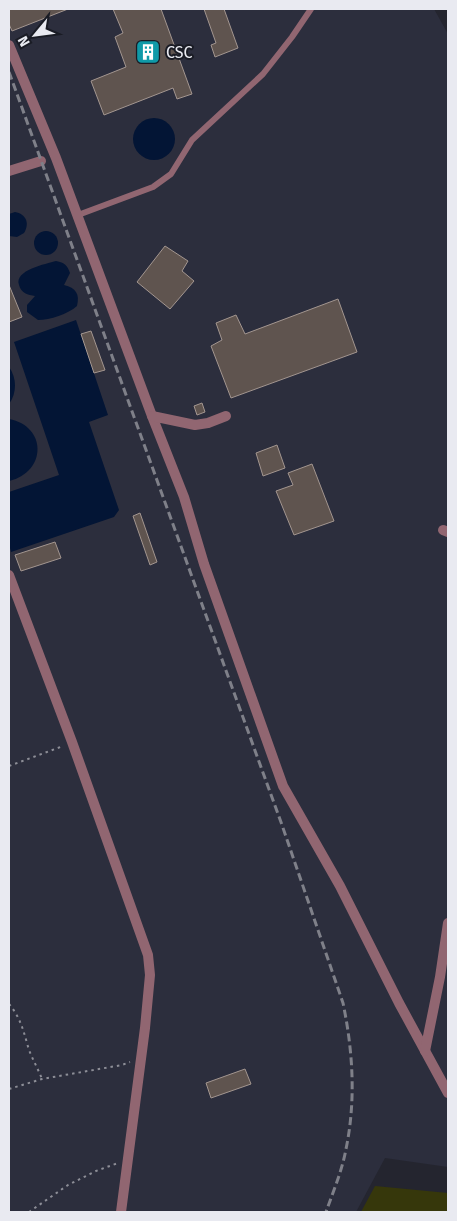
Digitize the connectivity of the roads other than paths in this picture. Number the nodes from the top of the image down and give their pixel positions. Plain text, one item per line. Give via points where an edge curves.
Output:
1 (311, 9) edge
2 (9, 45) edge
3 (40, 161) dead end
4 (9, 171) edge
5 (78, 215) junction
6 (152, 416) junction
7 (226, 416) dead end
8 (9, 575) edge
9 (448, 923) edge
10 (425, 1051) junction
11 (448, 1093) edge
12 (121, 1212) edge

1 - 5 lane via 263,74 192,140 171,174 153,187
2 - 5 street
3 - 4 street
5 - 6 street
6 - 7 street via 195,425
6 - 10 street via 184,497 204,564 283,786 340,886
8 - 12 street via 148,955 150,975
9 - 10 street
10 - 11 street

